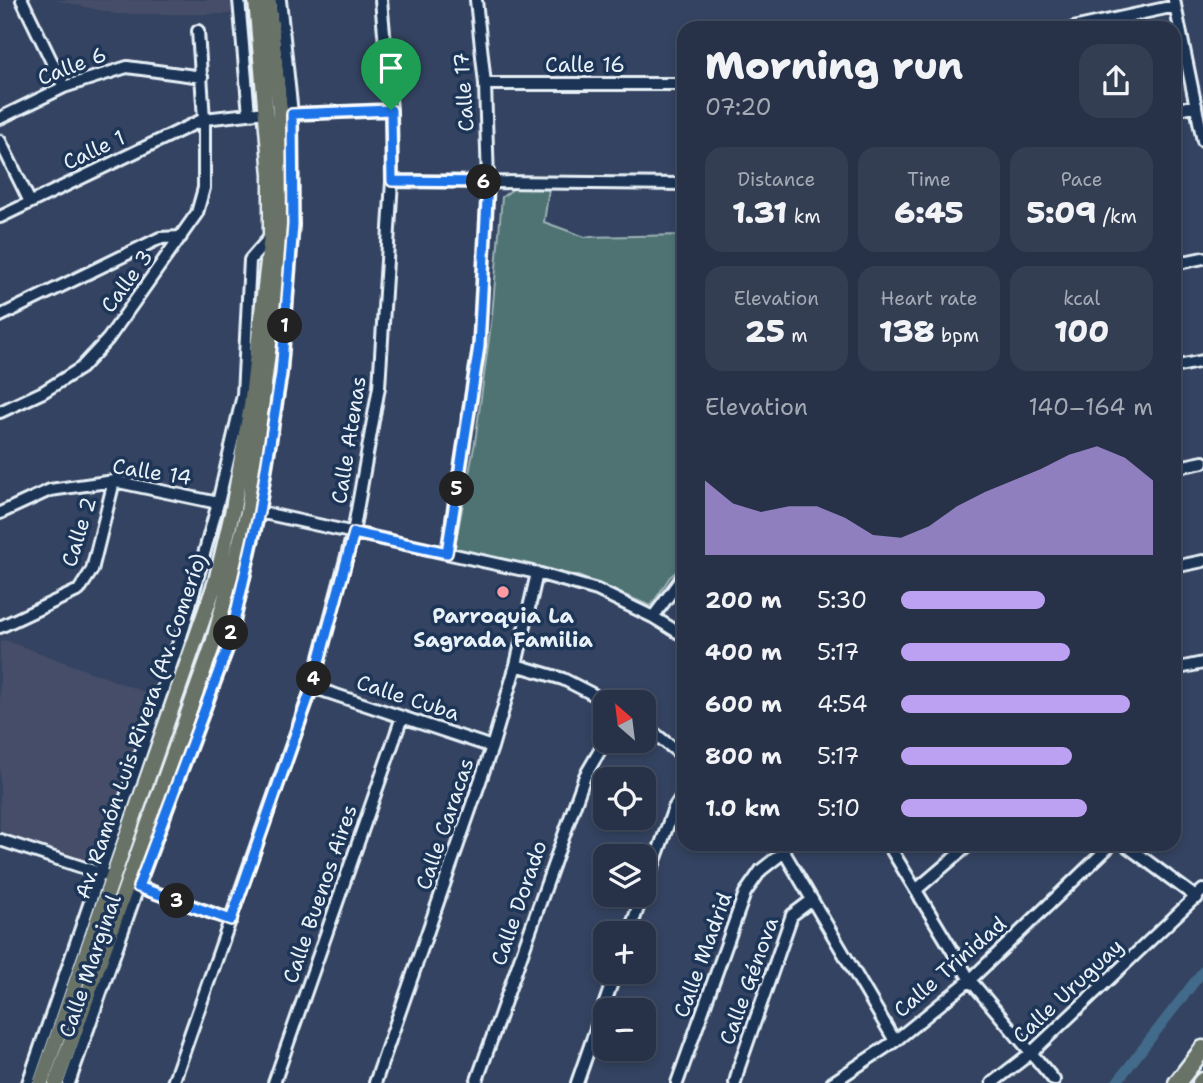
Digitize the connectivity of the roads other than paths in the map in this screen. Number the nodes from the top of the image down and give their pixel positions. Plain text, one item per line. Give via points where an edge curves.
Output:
1 (22, 0) edge
2 (239, 0) edge
3 (256, 0) edge
4 (268, 0) edge
5 (280, 0) edge
6 (381, 0) edge
7 (476, 0) edge
8 (1175, 3) edge
9 (1102, 21) edge
10 (1179, 21) edge
11 (198, 31) dead end
12 (1181, 32) edge
13 (202, 78) junction
14 (485, 84) junction
15 (677, 84) edge
16 (64, 87) junction
17 (1196, 106) junction
18 (1181, 109) edge
19 (391, 110) junction
20 (266, 112) junction
21 (249, 114) junction
22 (292, 114) junction
23 (0, 118) edge
24 (204, 119) junction
25 (0, 141) edge
26 (1203, 141) edge
27 (392, 181) junction
28 (488, 182) junction
29 (677, 184) edge
30 (30, 202) junction
31 (0, 217) edge
32 (271, 236) junction
33 (181, 237) junction
34 (1203, 258) edge
35 (1181, 263) edge
36 (0, 316) edge
37 (1203, 361) edge
38 (1181, 366) edge
39 (0, 412) edge
40 (1203, 462) edge
41 (1181, 467) edge
42 (114, 481) junction
43 (218, 503) junction
44 (259, 512) junction
45 (0, 513) edge
46 (354, 533) junction
47 (447, 553) junction
48 (1203, 561) edge
49 (1181, 566) edge
50 (537, 573) junction
51 (677, 584) edge
52 (653, 617) junction
53 (0, 627) edge
54 (677, 632) edge
55 (1203, 663) edge
56 (516, 665) junction
57 (1181, 668) edge
58 (312, 687) junction
59 (593, 694) edge
60 (402, 717) junction
61 (656, 735) edge
62 (492, 747) junction
63 (677, 751) edge
64 (598, 753) edge
65 (677, 804) edge
66 (1, 842) edge
67 (778, 851) edge
68 (783, 851) edge
69 (892, 851) edge
70 (962, 851) edge
71 (1105, 851) edge
72 (1135, 851) edge
73 (656, 857) edge
74 (107, 875) junction
75 (133, 885) junction
76 (916, 890) junction
77 (1200, 894) edge
78 (812, 900) junction
79 (231, 920) junction
80 (970, 980) junction
81 (611, 984) edge
82 (895, 1041) junction
83 (1203, 1049) edge
84 (1031, 1053) junction
85 (1203, 1063) edge
86 (1054, 1080) dead end
87 (28, 1083) edge
88 (41, 1083) edge
89 (57, 1083) edge
90 (69, 1083) edge
91 (173, 1083) edge
92 (274, 1083) edge
93 (375, 1083) edge
94 (476, 1083) edge
95 (577, 1083) edge
96 (677, 1083) edge
97 (735, 1083) edge
98 (832, 1083) edge
99 (992, 1083) edge
100 (1177, 1083) edge
101 (1189, 1083) edge

1 - 16 street
2 - 21 street
3 - 20 main road, Av. Ramón Luis Rivera (Av. Comerío)
4 - 75 main road, Av. Ramón Luis Rivera (Av. Comerío) via 280,111 283,233 248,512 213,644
5 - 22 street, Calle Marginal
6 - 19 street, Calle Atenas
7 - 14 street, Calle 17
8 - 9 street
8 - 10 street
11 - 13 street
12 - 17 street
13 - 16 street, Calle 6 via 127,66
13 - 24 street
14 - 15 street, Calle 16
14 - 28 street, Calle 17
16 - 23 street, Calle 6
17 - 18 street
17 - 26 street
19 - 22 street
19 - 27 street, Calle Atenas
20 - 21 street, Calle 1
20 - 32 main road, Av. Ramón Luis Rivera (Av. Comerío)
21 - 24 street, Calle 1
22 - 44 street, Calle Marginal via 293,225 281,374
24 - 30 street, Calle 1
24 - 33 street, Calle 3 via 204,188 197,214
25 - 30 street
27 - 28 street
27 - 46 street, Calle Atenas via 379,387
28 - 29 street
28 - 47 street, Calle 17 via 479,346
30 - 31 street, Calle 1
32 - 43 street, Calle Marginal via 250,260 243,395
32 - 74 main road, Av. Ramón Luis Rivera (Av. Comerío) via 251,406 216,581
33 - 36 street via 160,238
33 - 39 street, Calle 3 via 108,340 80,368
34 - 35 street
37 - 38 street
40 - 41 street
42 - 43 street, Calle 14
42 - 45 street, Calle 14 via 50,490
42 - 53 street, Calle 2 via 92,570 79,590
43 - 74 street, Calle Marginal
44 - 46 street
44 - 75 street, Calle Marginal via 229,644
46 - 47 street
46 - 58 street, Calle Atenas
47 - 50 street
48 - 49 street
50 - 52 street via 597,590
50 - 56 street, Calle Caracas
51 - 52 street
52 - 54 street
55 - 57 street
56 - 59 street via 563,679
56 - 62 street, Calle Caracas
58 - 60 street, Calle Cuba
58 - 79 street, Calle Atenas
60 - 62 street, Calle Cuba
60 - 92 street, Calle Buenos Aires
61 - 63 street
62 - 93 street, Calle Caracas
64 - 94 street, Calle Dorado via 584,776
65 - 73 street
66 - 74 street
67 - 96 street, Calle Madrid via 745,893
68 - 78 street
69 - 76 street
70 - 76 street
71 - 80 street, Calle Trinidad
72 - 77 street
74 - 75 street
74 - 87 street, Calle Marginal
74 - 88 main road, Av. Ramón Luis Rivera (Av. Comerío)
75 - 79 street
75 - 89 main road, Av. Ramón Luis Rivera (Av. Comerío)
75 - 90 street, Calle Marginal
76 - 80 street
77 - 84 street, Calle Uruguay
78 - 82 street
78 - 97 street, Calle Génova via 792,915
79 - 91 street, Calle Atenas
80 - 82 street, Calle Trinidad
80 - 84 street
81 - 95 street
82 - 98 street, Calle Trinidad
83 - 100 highway
84 - 86 street
84 - 99 street, Calle Uruguay
85 - 101 highway

